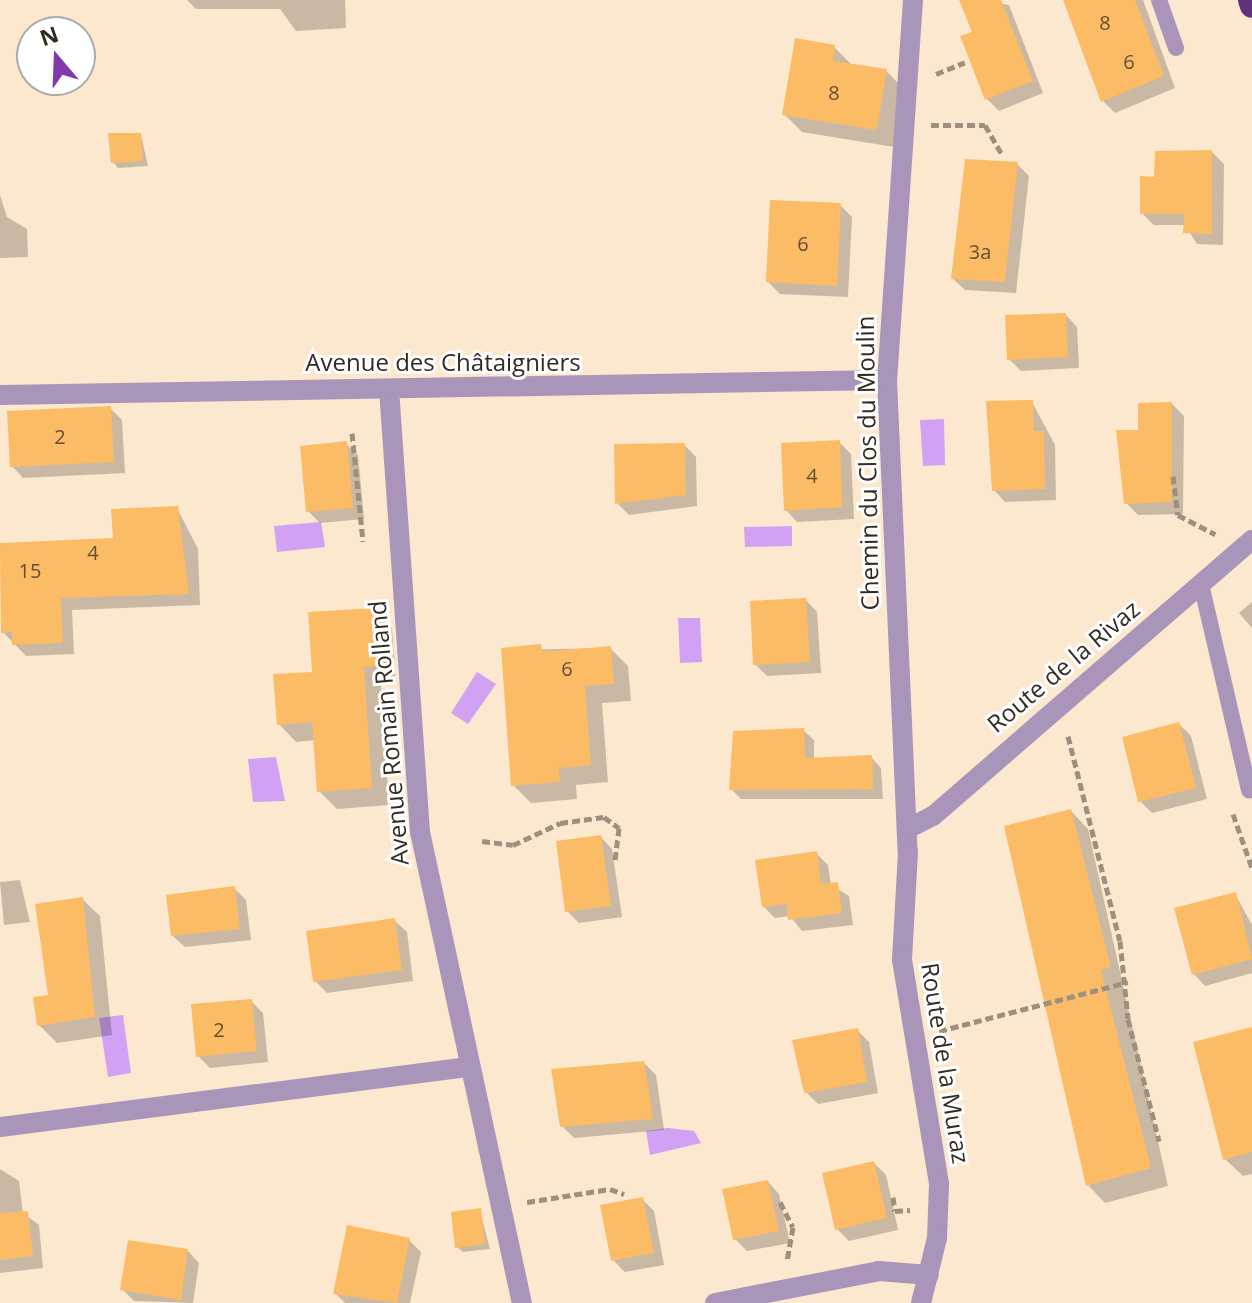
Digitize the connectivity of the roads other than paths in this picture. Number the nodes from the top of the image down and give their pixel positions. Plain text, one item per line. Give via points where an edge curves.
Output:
1 (913, 0) edge
2 (1159, 0) edge
3 (1250, 0) edge
4 (1252, 6) edge
5 (1176, 48) dead end
6 (887, 380) junction
7 (389, 389) junction
8 (0, 395) edge
9 (1252, 540) edge
10 (1201, 584) junction
11 (1249, 790) dead end
12 (907, 829) junction
13 (467, 1067) junction
14 (0, 1127) edge
15 (929, 1275) junction
16 (522, 1303) edge
17 (715, 1303) edge
18 (921, 1303) edge

1 - 6 street, Chemin du Clos du Moulin
2 - 5 lane
3 - 4 highway
6 - 7 street, Avenue des Châtaigniers
6 - 12 street, Chemin du Clos du Moulin
7 - 8 street, Avenue des Châtaigniers
7 - 13 street, Avenue Romain Rolland via 420,832
9 - 10 street, Route de la Rivaz
10 - 11 lane
10 - 12 street, Route de la Rivaz via 933,816
12 - 15 street, Route de la Muraz via 902,960 938,1164
13 - 14 street
13 - 16 street, Avenue Romain Rolland via 488,1128 498,1208
15 - 17 street via 895,1269
15 - 18 street, Route de la Muraz

